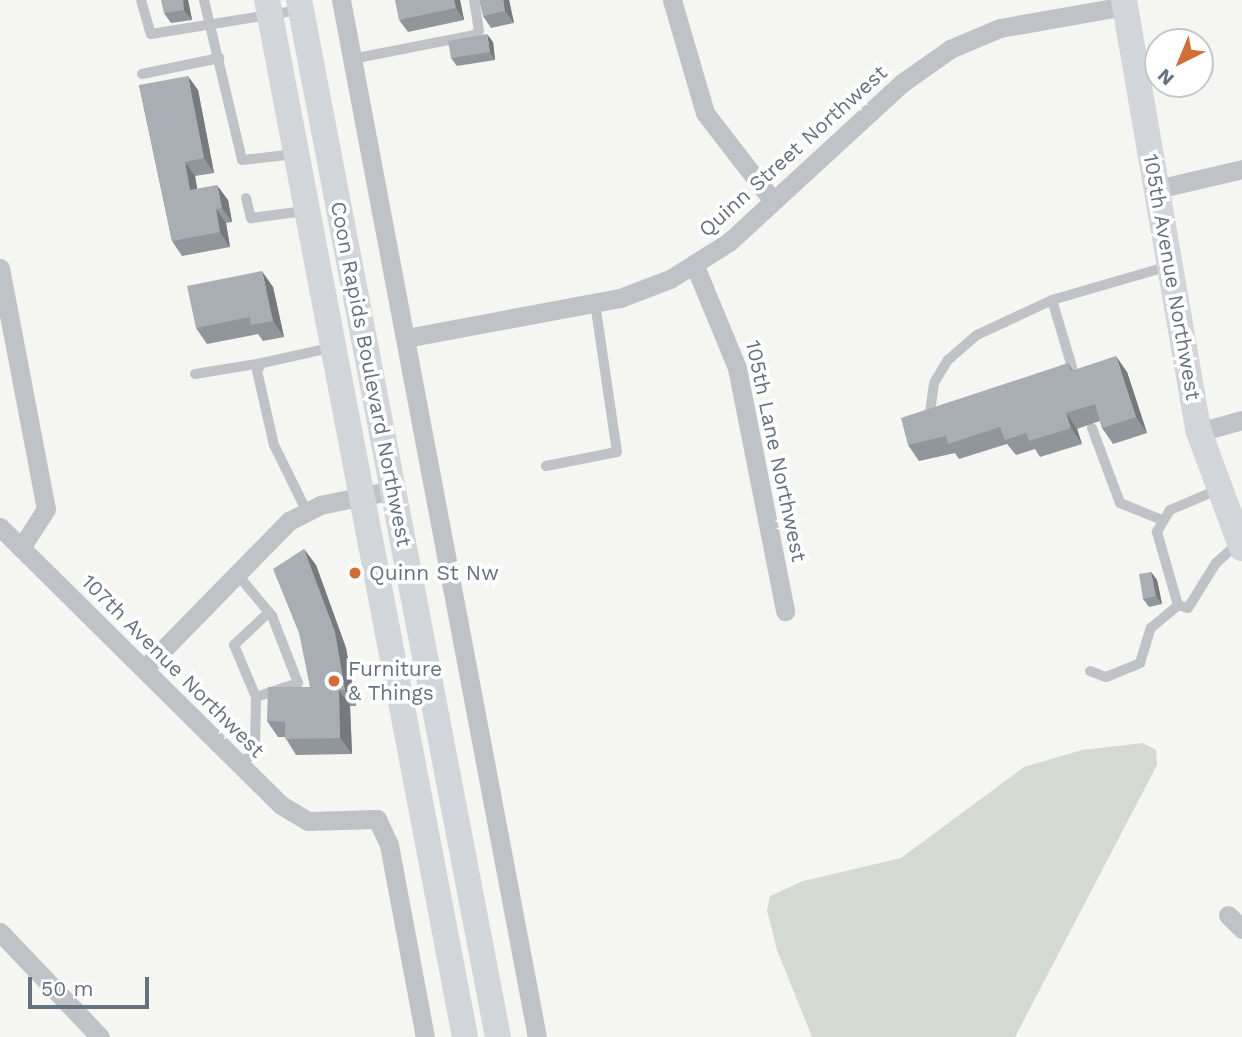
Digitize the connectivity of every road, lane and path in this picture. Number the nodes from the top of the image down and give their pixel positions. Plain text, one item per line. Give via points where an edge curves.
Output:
1 (141, 0) edge
2 (204, 0) edge
3 (341, 0) edge
4 (474, 0) edge
5 (672, 0) edge
6 (1124, 3) edge
7 (300, 5) edge
8 (269, 8) edge
9 (211, 24) junction
10 (219, 58) junction
11 (352, 59) junction
12 (142, 74) dead end
13 (296, 154) junction
14 (1242, 169) edge
15 (1157, 189) junction
16 (246, 198) dead end
17 (773, 201) junction
18 (306, 211) junction
19 (695, 266) junction
20 (1169, 266) junction
21 (0, 268) edge
22 (1052, 300) junction
23 (595, 303) junction
24 (406, 338) junction
25 (330, 348) junction
26 (262, 363) junction
27 (1072, 367) edge
28 (195, 374) dead end
29 (1242, 420) edge
30 (928, 425) edge
31 (1092, 428) dead end
32 (1199, 432) junction
33 (546, 466) dead end
34 (393, 490) junction
35 (1217, 490) junction
36 (360, 496) junction
37 (306, 510) junction
38 (1161, 520) junction
39 (0, 527) edge
40 (1240, 545) edge
41 (21, 548) junction
42 (237, 574) junction
43 (1178, 605) junction
44 (785, 611) dead end
45 (269, 612) junction
46 (145, 668) junction
47 (1090, 671) dead end
48 (256, 697) junction
49 (240, 765) junction
50 (0, 932) edge
51 (100, 1037) edge
52 (425, 1037) edge
53 (465, 1037) edge
54 (498, 1037) edge
55 (537, 1037) edge

1 - 9 lane via 151,34
2 - 9 lane
3 - 11 street
4 - 11 lane via 479,31 474,35
5 - 17 street via 705,113
6 - 15 main road, 105th Avenue Northwest
6 - 17 street, Quinn Street Northwest via 1009,26 950,49 902,83
7 - 8 lane
7 - 34 main road, Coon Rapids Boulevard Northwest
8 - 9 lane
8 - 13 main road, Coon Rapids Boulevard Northwest
9 - 10 lane
10 - 12 lane
10 - 13 lane via 242,160
11 - 24 street
13 - 18 main road, Coon Rapids Boulevard Northwest
14 - 15 street
15 - 20 main road, 105th Avenue Northwest
16 - 18 lane via 251,218
17 - 19 street, Quinn Street Northwest
18 - 25 main road, Coon Rapids Boulevard Northwest
19 - 23 street, Quinn Street Northwest
19 - 44 street, 105th Lane Northwest via 731,346
20 - 22 lane
20 - 32 main road, 105th Avenue Northwest
21 - 41 street via 46,509
22 - 27 lane
22 - 30 lane via 977,335 948,360 934,383
23 - 24 street, Quinn Street Northwest
23 - 33 lane via 617,452
24 - 55 street
25 - 26 lane
25 - 36 main road, Coon Rapids Boulevard Northwest
26 - 28 lane
26 - 37 lane via 257,371 274,445
29 - 32 street
31 - 38 lane via 1120,503
32 - 35 main road, 105th Avenue Northwest
34 - 36 street
34 - 54 main road, Coon Rapids Boulevard Northwest
35 - 38 lane via 1170,510
35 - 40 main road, 105th Avenue Northwest
36 - 37 street
36 - 53 main road, Coon Rapids Boulevard Northwest
37 - 42 street
38 - 43 lane via 1160,552
39 - 41 street, 107th Avenue Northwest
40 - 43 lane via 1216,563 1188,608
41 - 46 street, 107th Avenue Northwest
42 - 45 lane
42 - 46 street
43 - 47 lane via 1151,628 1140,663 1106,677
45 - 48 lane via 234,645
45 - 48 lane via 299,683
46 - 49 street, 107th Avenue Northwest
48 - 49 lane via 255,751
49 - 52 street, 107th Avenue Northwest via 281,805 323,822 357,816 376,820 384,830
50 - 51 street

